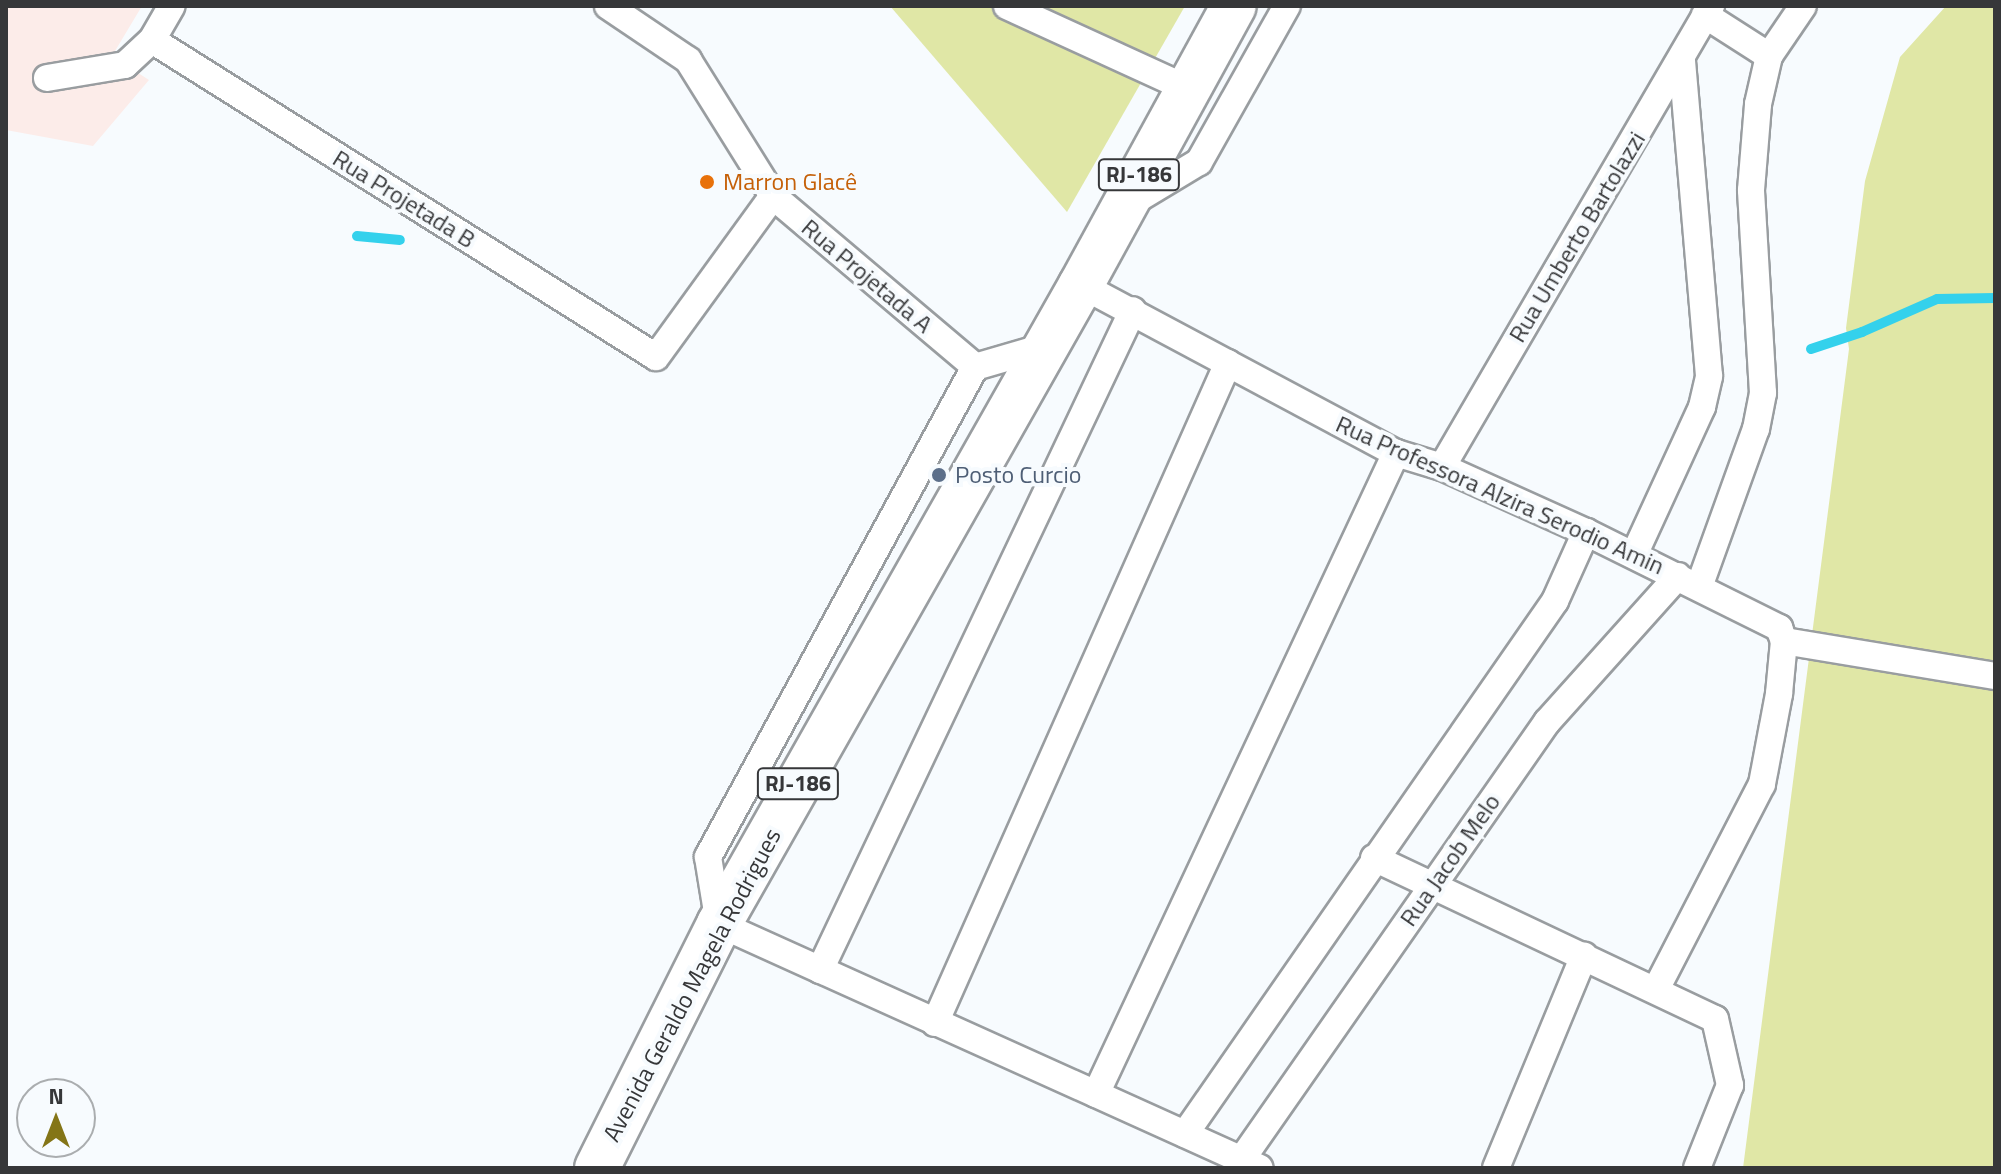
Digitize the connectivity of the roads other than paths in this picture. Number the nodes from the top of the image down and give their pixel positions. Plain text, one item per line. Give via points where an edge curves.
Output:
1 (172, 6) edge
2 (608, 6) edge
3 (1007, 6) edge
4 (1234, 6) edge
5 (1287, 6) edge
6 (1803, 6) edge
7 (1708, 11) edge
8 (152, 40) junction
9 (1769, 56) junction
10 (1682, 60) junction
11 (47, 78) dead end
12 (1186, 88) junction
13 (773, 196) junction
14 (1121, 209) junction
15 (1081, 285) junction
16 (1133, 310) junction
17 (1047, 346) junction
18 (1228, 363) junction
19 (975, 367) junction
20 (1396, 453) junction
21 (1442, 467) junction
22 (1586, 532) junction
23 (1634, 555) junction
24 (1689, 582) junction
25 (1784, 641) junction
26 (1995, 676) edge
27 (1374, 858) junction
28 (1431, 885) junction
29 (719, 924) junction
30 (1584, 956) junction
31 (820, 970) junction
32 (1656, 989) junction
33 (935, 1023) junction
34 (1096, 1094) junction
35 (1185, 1134) junction
36 (1251, 1164) edge
37 (597, 1168) edge
38 (1496, 1168) edge
39 (1697, 1168) edge

1 - 8 street
2 - 13 street, Rua Projetada A via 688,60
3 - 12 street
4 - 12 highway, Avenida Geraldo Magela Rodrigues / RJ-186
5 - 14 street via 1199,162
6 - 9 street
7 - 9 street
7 - 10 street, Rua Umberto Bartolazzi
8 - 11 street via 125,65
8 - 13 street, Rua Projetada B via 656,357
9 - 24 street via 1758,104 1751,190 1763,393 1756,429
10 - 21 street, Rua Umberto Bartolazzi
10 - 23 street via 1709,376 1702,407
12 - 14 highway, Avenida Geraldo Magela Rodrigues / RJ-186
13 - 19 street, Rua Projetada A
14 - 15 highway, Avenida Geraldo Magela Rodrigues / RJ-186
15 - 16 street, Rua Professora Alzira Serodio Amin
15 - 17 highway, Avenida Geraldo Magela Rodrigues / RJ-186
16 - 18 street, Rua Professora Alzira Serodio Amin
16 - 31 street
17 - 19 street
17 - 29 highway, Avenida Geraldo Magela Rodrigues / RJ-186
18 - 20 street, Rua Professora Alzira Serodio Amin
18 - 33 street
19 - 29 street via 708,857
20 - 21 street, Rua Professora Alzira Serodio Amin
20 - 34 street
21 - 22 street, Rua Professora Alzira Serodio Amin
22 - 23 street, Rua Professora Alzira Serodio Amin
22 - 27 street via 1555,601
23 - 24 street, Rua Professora Alzira Serodio Amin
24 - 25 street, Rua Professora Alzira Serodio Amin via 1779,628
24 - 28 street, Rua Jacob Melo via 1547,722
25 - 26 street
25 - 32 street via 1762,784
27 - 28 street
27 - 35 street
28 - 30 street
28 - 36 street, Rua Jacob Melo
29 - 31 street
29 - 37 highway, Avenida Geraldo Magela Rodrigues / RJ-186
30 - 32 street
30 - 38 street
31 - 33 street
32 - 39 street via 1715,1019 1727,1071 1730,1085
33 - 34 street
34 - 35 street
35 - 36 street

